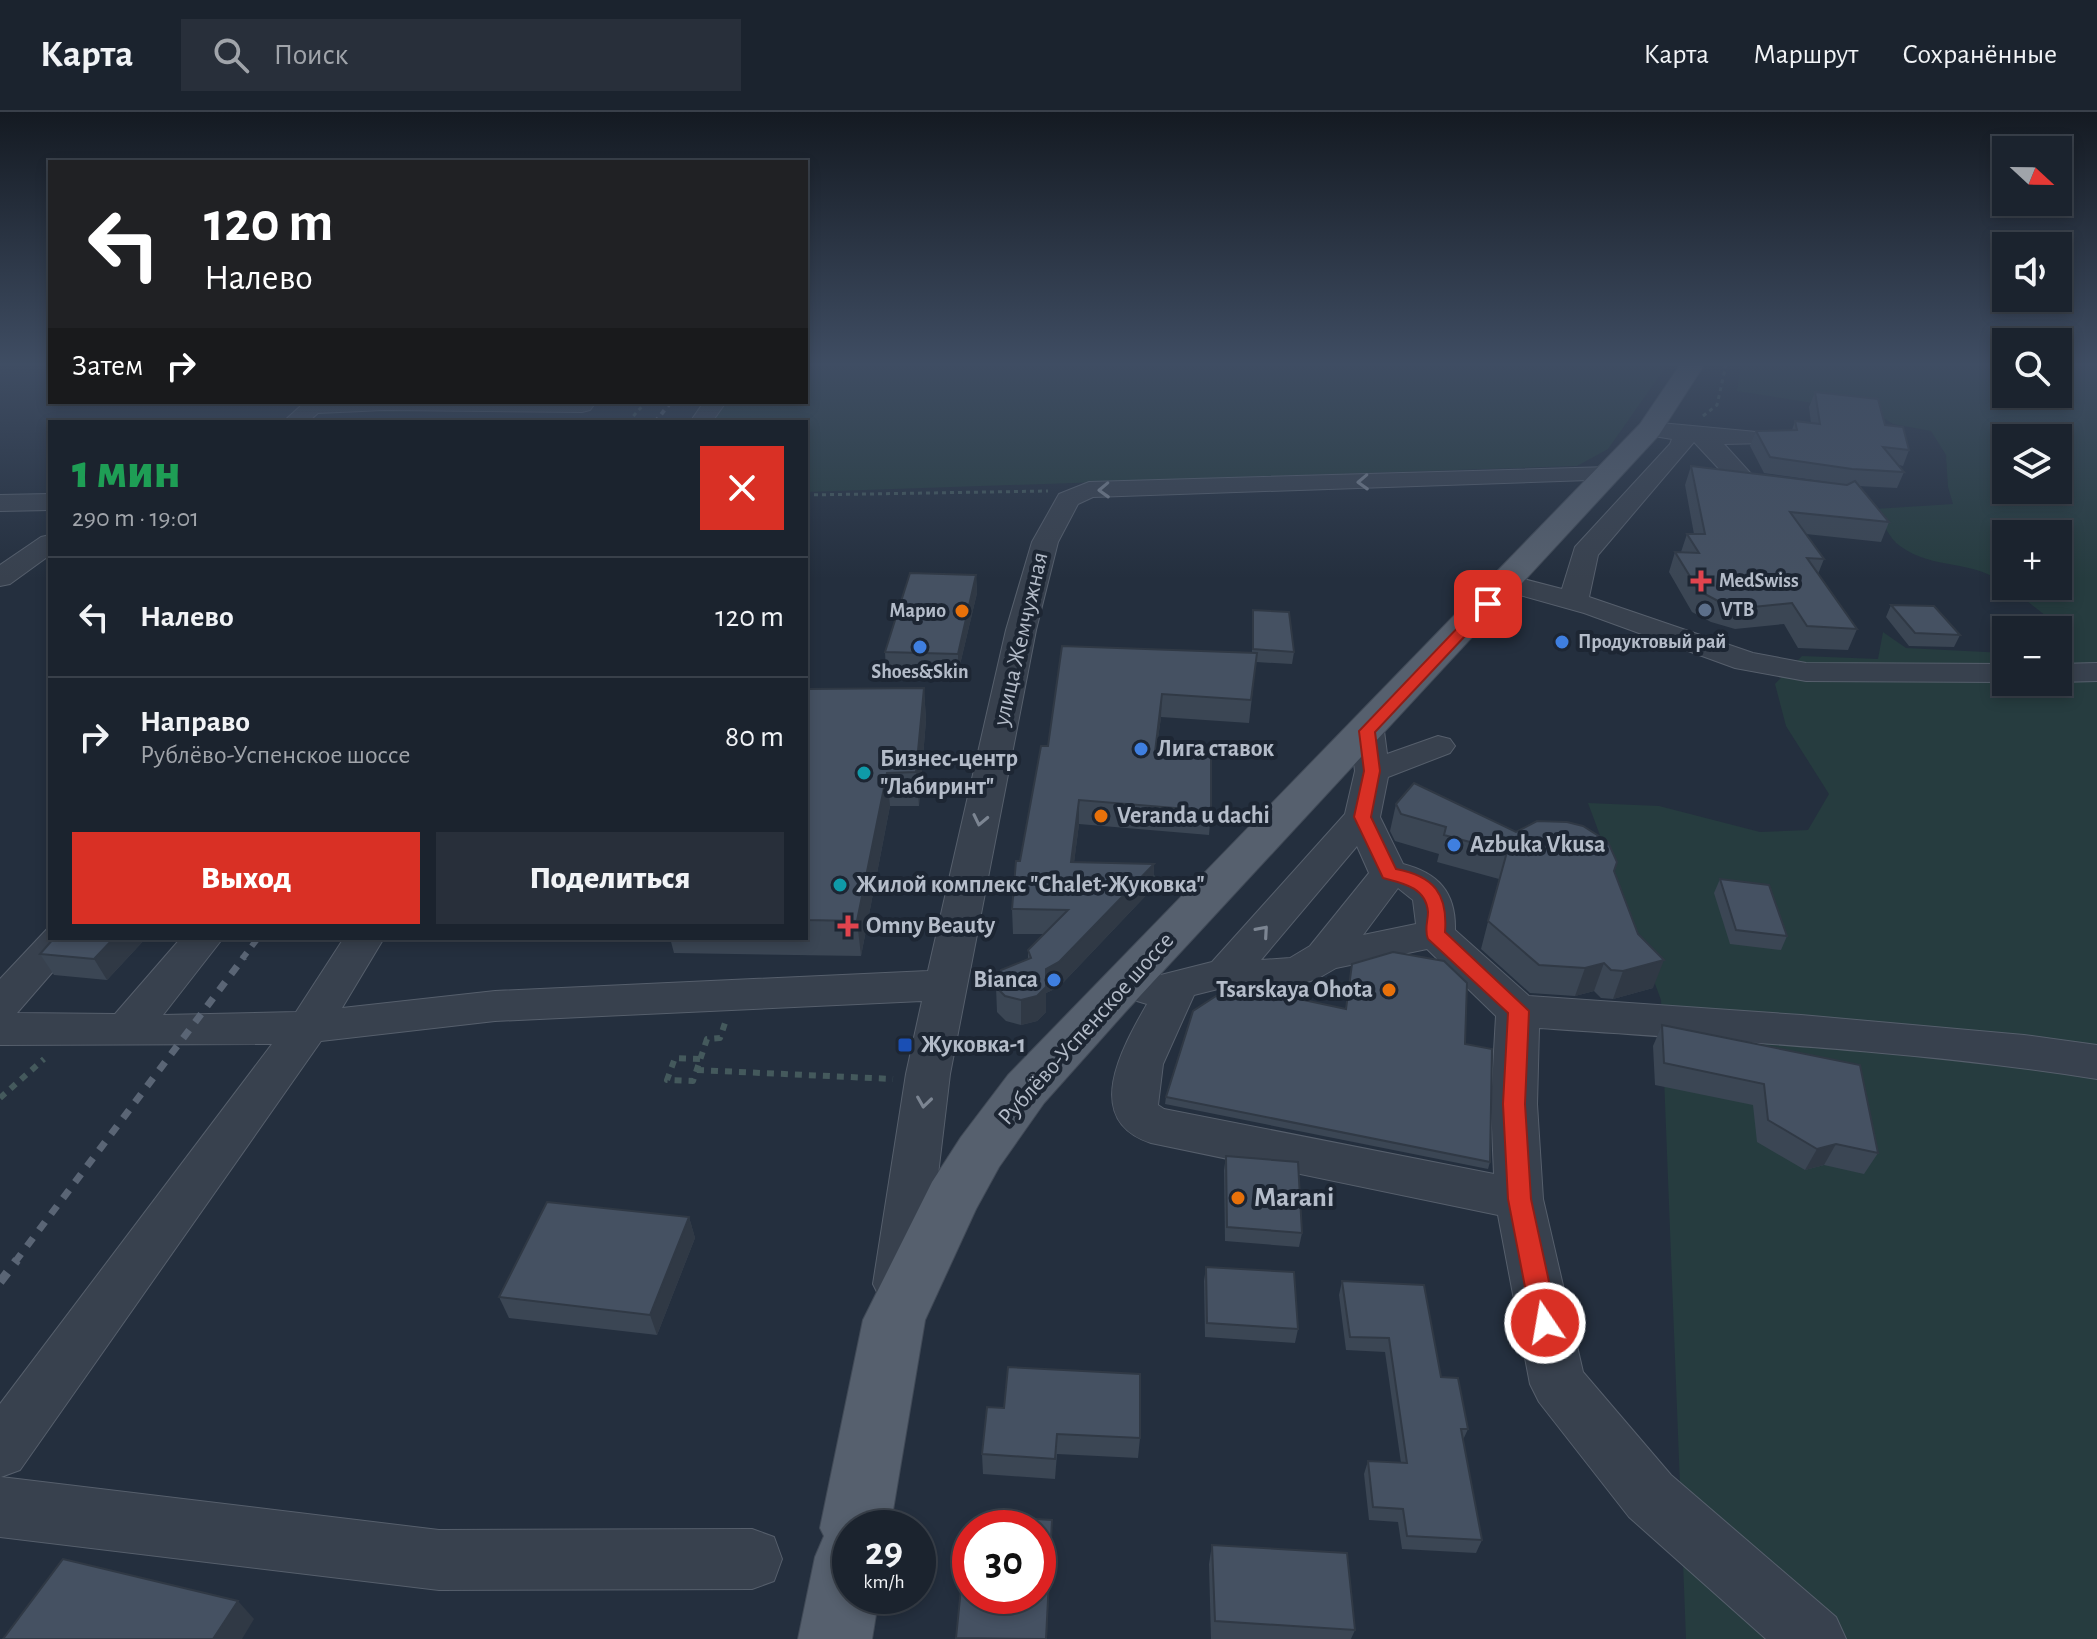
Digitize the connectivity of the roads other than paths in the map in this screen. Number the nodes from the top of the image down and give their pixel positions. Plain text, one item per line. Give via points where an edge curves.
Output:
1 (1643, 436) edge
2 (1695, 436) joint
3 (1703, 436) edge
4 (1759, 438) edge
5 (1609, 474) junction
6 (1799, 490) edge
7 (48, 502) edge
8 (0, 503) edge
9 (48, 544) edge
10 (0, 578) edge
11 (1508, 583) junction
12 (1574, 598) junction
13 (2097, 672) edge
14 (1992, 673) edge
15 (2072, 673) edge
16 (1438, 746) dead end
17 (1369, 751) junction
18 (1362, 817) junction
19 (1389, 874) junction
20 (1435, 934) junction
21 (60, 940) edge
22 (201, 940) edge
23 (363, 940) edge
24 (1324, 956) junction
25 (1226, 973) junction
26 (946, 985) junction
27 (1178, 987) junction
28 (1110, 998) junction
29 (0, 1005) edge
30 (1518, 1011) junction
31 (308, 1027) junction
32 (0, 1029) edge
33 (126, 1030) junction
34 (2097, 1062) edge
35 (1519, 1199) junction
36 (894, 1320) junction
37 (0, 1450) edge
38 (0, 1507) edge
39 (858, 1510) edge
40 (752, 1559) dead end
41 (840, 1614) edge
42 (835, 1639) edge
43 (1814, 1639) edge

1 - 5 main road, Рублёво-Успенское шоссе
2 - 6 street via 1745,482
2 - 12 street via 1585,553
3 - 4 street
5 - 11 main road, Рублёво-Успенское шоссе
5 -> 26 street, улица Жемчужная via 1089,490 1068,499 1045,542 1021,630
7 - 8 street
9 - 10 street
11 - 12 street
11 - 17 main road, Рублёво-Успенское шоссе
12 - 14 street via 1746,661 1806,672
13 - 15 street
16 - 17 street
17 - 18 street
17 - 28 main road, Рублёво-Успенское шоссе
18 - 19 street
25 -> 18 street
19 - 20 street via 1414,879 1427,890 1437,909
19 - 24 street
20 - 24 street
20 - 30 street
21 - 29 street
22 - 33 street
23 - 31 street
24 - 25 street via 1312,968 1296,973
25 - 27 street
26 - 31 street via 495,1006
26 -> 36 street, улица Жемчужная via 928,1074
27 - 28 street
27 - 35 street via 1148,1043 1133,1095 1136,1113 1151,1125
28 - 36 main road, Рублёво-Успенское шоссе via 1026,1089 980,1152
30 - 34 street via 1817,1032
30 - 35 street via 1514,1104
31 - 33 street
31 - 37 street
32 - 33 street
35 - 43 street via 1558,1384 1650,1496
36 - 39 main road, Рублёво-Успенское шоссе
38 - 40 street via 439,1560
41 - 42 main road

